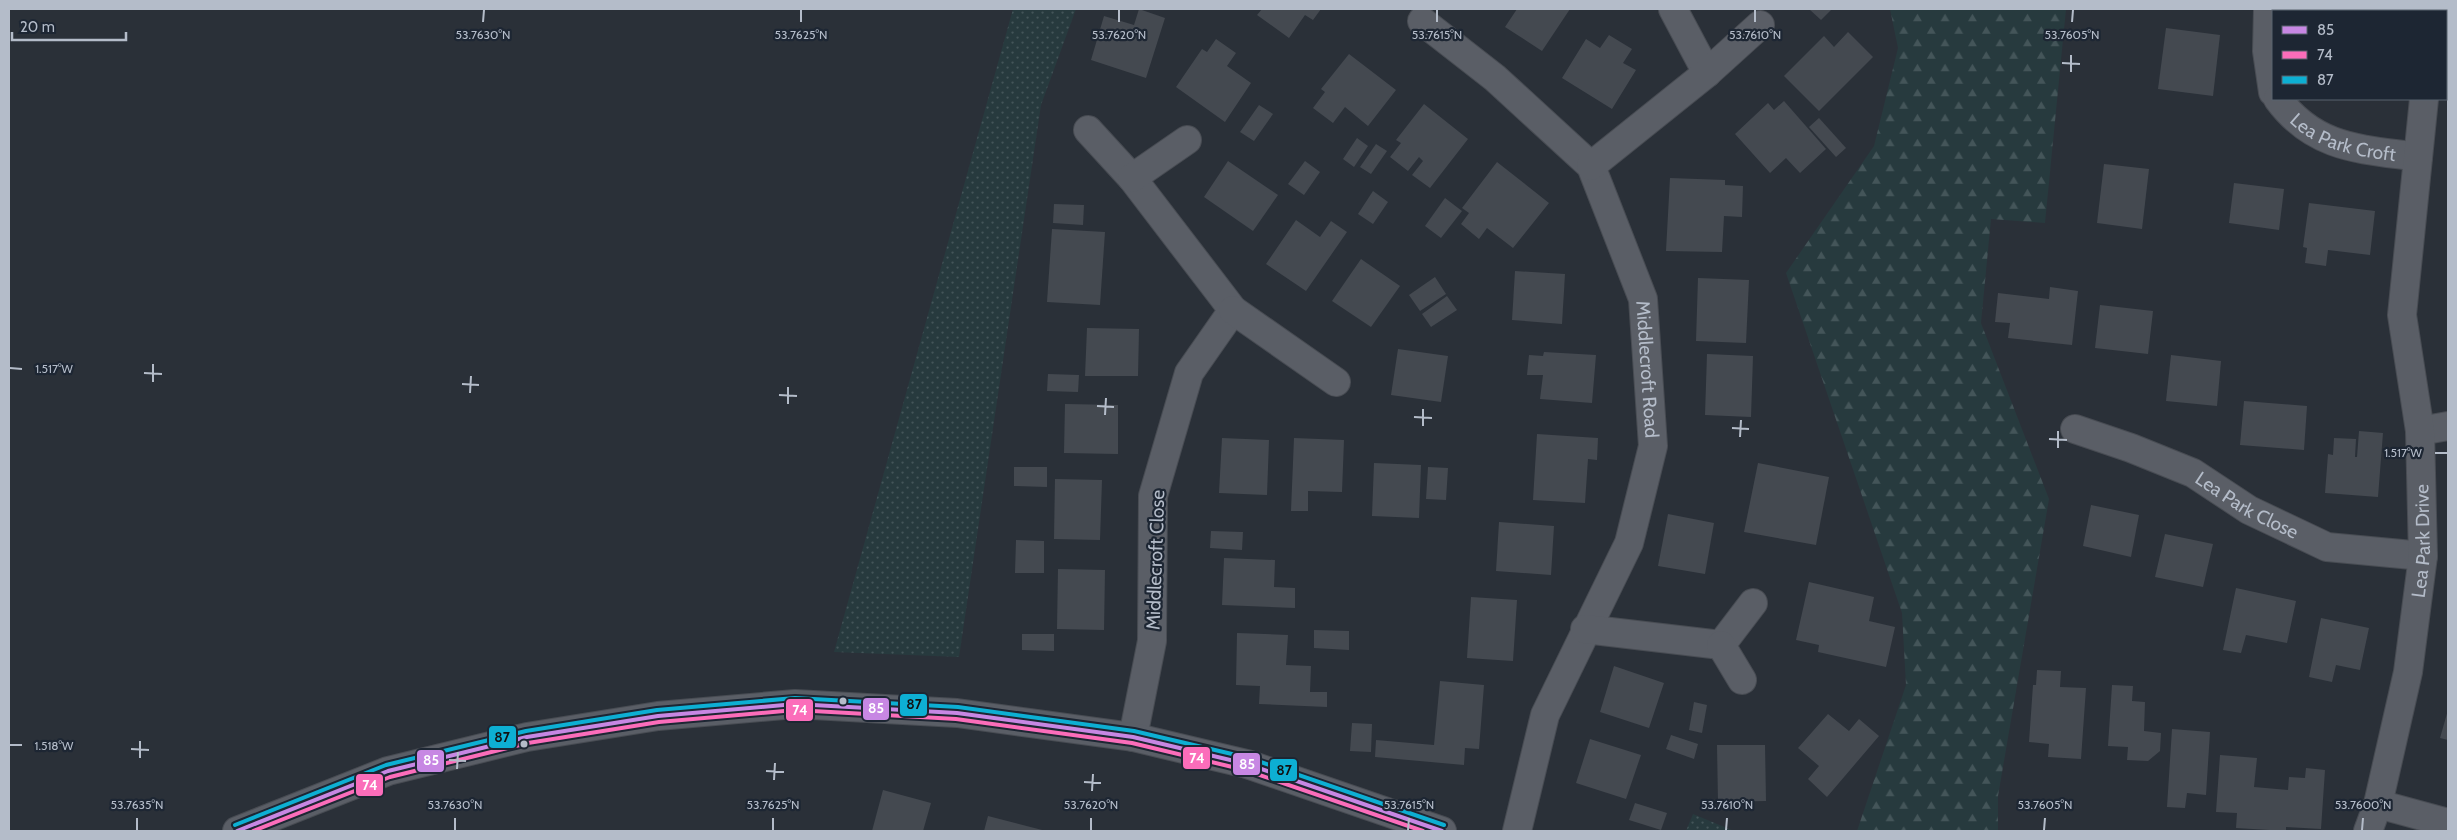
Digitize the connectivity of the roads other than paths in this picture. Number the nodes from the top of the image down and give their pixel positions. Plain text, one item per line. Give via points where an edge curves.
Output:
1 (1673, 9) edge
2 (2268, 9) edge
3 (1422, 20) dead end
4 (1760, 25) dead end
5 (1707, 73) junction
6 (2272, 85) edge
7 (2279, 100) edge
8 (2424, 100) edge
9 (1088, 130) dead end
10 (1186, 140) dead end
11 (2418, 157) junction
12 (1591, 166) junction
13 (1132, 178) junction
14 (1233, 310) junction
15 (1336, 382) dead end
16 (2448, 426) edge
17 (2075, 429) dead end
18 (2420, 431) junction
19 (2423, 556) junction
20 (1753, 603) dead end
21 (1585, 628) junction
22 (1721, 645) junction
23 (1742, 680) dead end
24 (1133, 737) junction
25 (2378, 804) junction
26 (2448, 823) edge
27 (1437, 830) edge
28 (237, 831) edge
29 (1517, 831) edge
30 (2368, 831) edge

1 - 5 street
2 - 6 street, Lea Park Croft via 2267,52
3 - 12 street, Middlecroft Road via 1494,78
4 - 5 street
5 - 12 street
7 - 11 street, Lea Park Croft via 2292,117 2318,135 2354,148
8 - 11 street, Lea Park Drive
9 - 13 street
10 - 13 street
11 - 18 street, Lea Park Drive via 2402,315
12 - 21 street, Middlecroft Road via 1642,299 1653,446 1629,543
13 - 14 street
14 - 15 street
14 - 24 street, Middlecroft Close via 1189,373 1153,496 1152,641
16 - 18 street
17 - 19 street, Lea Park Close via 2193,473 2249,510 2327,548
18 - 19 street, Lea Park Drive
19 - 25 street, Lea Park Drive via 2408,672
20 - 22 street
21 - 22 street
21 - 29 street, Middlecroft Road via 1545,714
22 - 23 street
24 - 27 street via 1247,764
24 - 28 street via 957,713 795,704 658,716 527,737 388,771
25 - 26 street
25 - 30 street, Lea Park Drive

